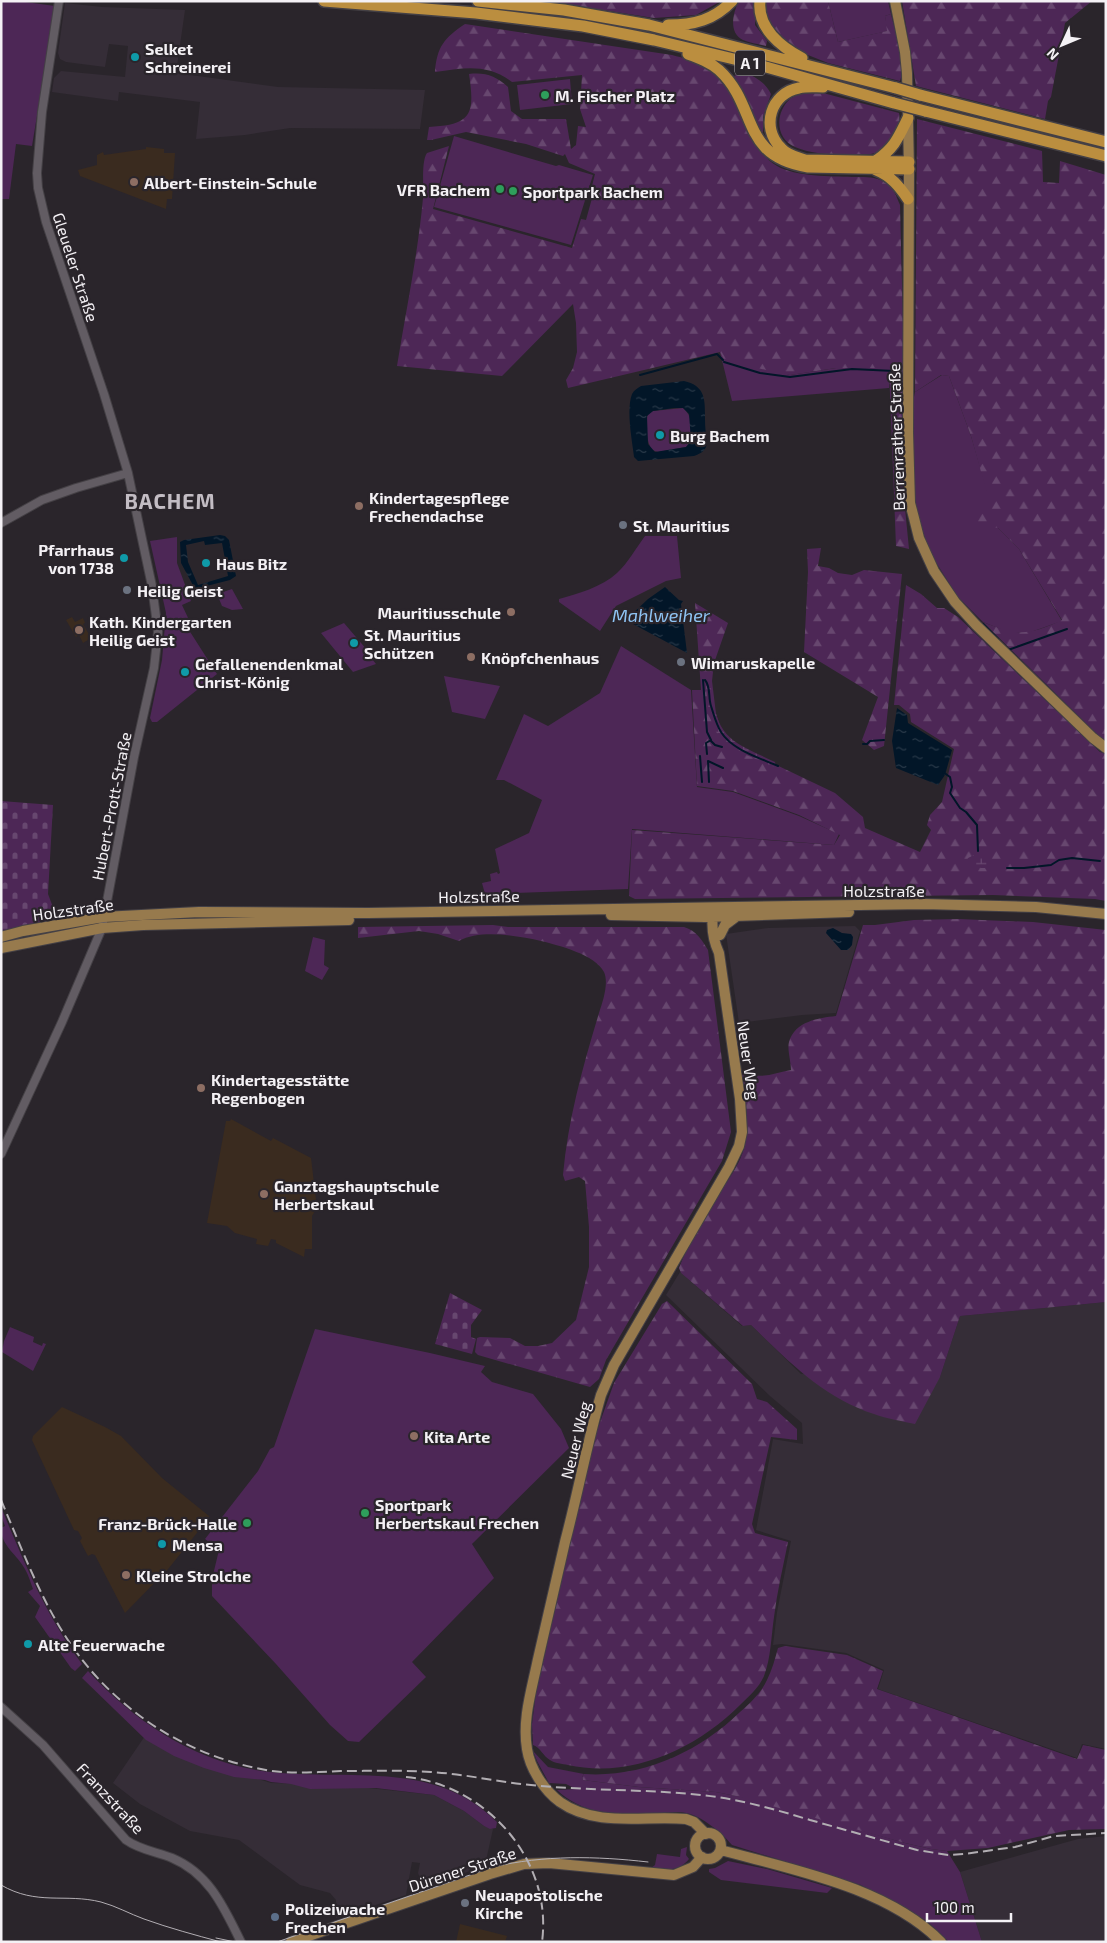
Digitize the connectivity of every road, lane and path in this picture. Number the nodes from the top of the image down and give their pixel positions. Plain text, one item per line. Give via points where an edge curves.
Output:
1 (59, 1) edge
2 (324, 1) edge
3 (478, 1) edge
4 (732, 1) edge
5 (760, 1) edge
6 (895, 1) edge
7 (649, 25) junction
8 (654, 40) junction
9 (824, 68) junction
10 (845, 89) junction
11 (908, 118) junction
12 (1106, 142) edge
13 (1106, 156) edge
14 (874, 165) junction
15 (909, 166) junction
16 (908, 199) junction
17 (128, 473) junction
18 (1, 523) edge
19 (141, 535) joint
20 (1106, 748) edge
21 (944, 906) junction
22 (715, 913) junction
23 (1106, 914) edge
24 (738, 915) junction
25 (674, 917) junction
26 (103, 922) junction
27 (717, 937) junction
28 (1, 938) edge
29 (1, 948) edge
30 (1, 1154) edge
31 (1, 1707) edge
32 (706, 1834) junction
33 (721, 1850) junction
34 (702, 1857) junction
35 (241, 1942) edge
36 (291, 1942) edge
37 (942, 1942) edge

1 - 17 street, Gleueler Straße via 42,112 38,188 46,222
2 - 8 highway, A 1 via 476,13 583,26
3 - 7 highway, A 1 via 564,10
4 - 7 highway via 701,22
5 - 9 highway via 766,29 776,41 790,52
6 - 11 main road, Berrenrather Straße via 905,52
7 - 9 highway, A 1
8 - 10 highway, A 1
8 - 14 highway via 718,69 736,92 755,135 767,151 780,160 808,168
9 - 12 highway, A 1, bridge
10 - 13 highway, A 1, bridge
10 - 14 highway via 811,86 786,93 772,110 771,132 782,150 805,160
11 - 14 highway via 896,143
11 - 15 main road, Berrenrather Straße
14 - 15 highway
14 - 16 highway via 897,183
15 - 16 main road, Berrenrather Straße
16 - 20 main road, Berrenrather Straße via 910,503 919,538 944,588 964,613
17 - 18 street via 42,500
17 - 19 street, Gleueler Straße
19 - 26 street, Hubert-Prott-Straße via 158,625 157,649
21 - 22 main road, Holzstraße via 765,907
21 - 23 main road via 1036,907
21 - 24 main road, Holzstraße
22 - 24 main road, Holzstraße
22 - 25 main road, Holzstraße
22 - 26 main road, Holzstraße via 200,912
22 - 27 main road, Neuer Weg
24 - 27 main road
25 - 26 main road, Holzstraße via 601,915
25 - 27 main road via 702,925
26 - 28 main road, Holzstraße via 24,931
26 - 29 main road, Holzstraße
26 - 30 street, Hubert-Prott-Straße via 62,1022
27 - 32 main road, Neuer Weg via 740,1100 742,1132 739,1146 614,1365 601,1395 551,1599 526,1724 527,1750 534,1769 560,1802 604,1818 686,1819
31 - 35 street, Franzstraße via 43,1745 126,1840 175,1860 199,1874 218,1896
32 - 33 main road via 718,1838
32 - 34 main road via 696,1843 696,1851
33 - 34 main road via 713,1858
33 - 37 main road via 839,1883 873,1897 909,1917
34 - 36 main road, Dürener Straße via 693,1867 674,1875 550,1863 524,1864

